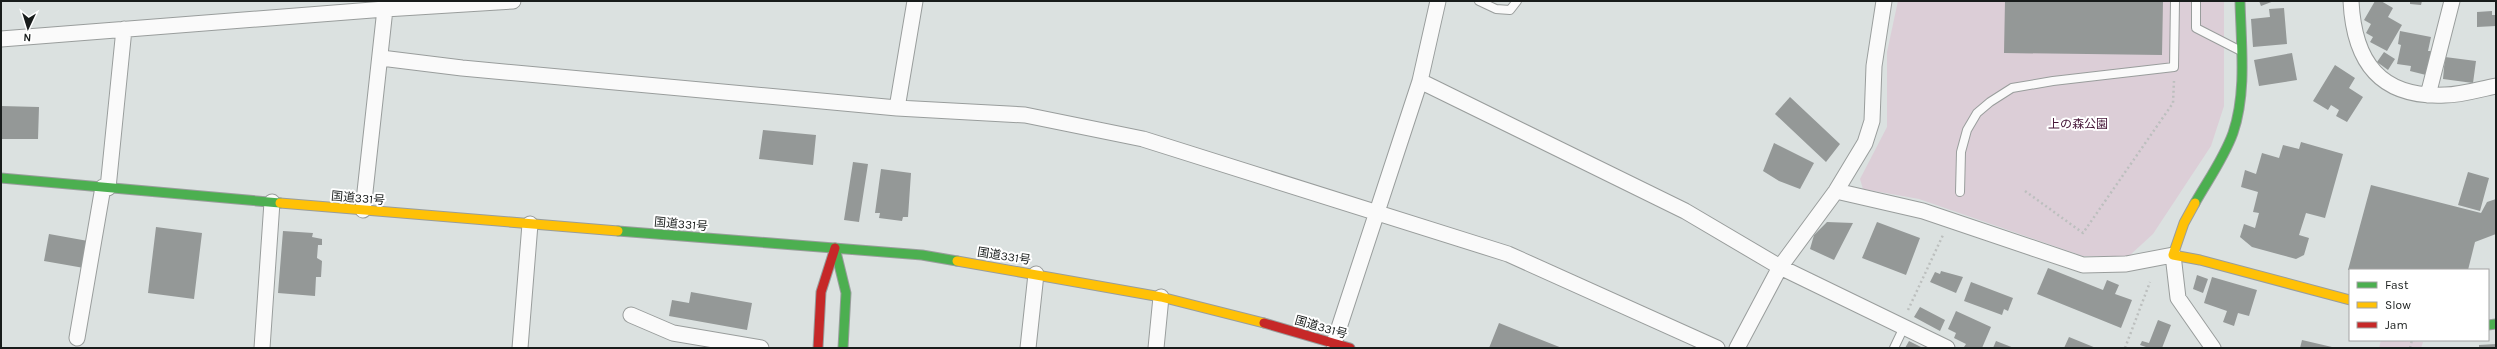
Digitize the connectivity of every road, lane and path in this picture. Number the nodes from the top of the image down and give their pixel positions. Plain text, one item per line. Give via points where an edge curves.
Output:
1 (513, 1) edge
2 (915, 1) edge
3 (1438, 1) edge
4 (1479, 1) edge
5 (1517, 1) edge
6 (1884, 1) edge
7 (2175, 1) edge
8 (2196, 1) edge
9 (2240, 1) edge
10 (2351, 1) edge
11 (2452, 1) edge
12 (385, 9) junction
13 (124, 29) junction
14 (1, 39) edge
15 (2240, 50) junction
16 (381, 58) junction
17 (2174, 80) dead end
18 (1420, 81) junction
19 (2496, 86) edge
20 (2428, 95) junction
21 (897, 108) junction
22 (1, 178) edge
23 (105, 187) junction
24 (2025, 191) dead end
25 (1836, 192) junction
26 (1960, 192) dead end
27 (272, 202) junction
28 (363, 210) junction
29 (1377, 213) junction
30 (1950, 220) junction
31 (530, 224) junction
32 (835, 248) junction
33 (2174, 255) junction
34 (1780, 268) junction
35 (1036, 274) junction
36 (2150, 282) dead end
37 (1161, 297) junction
38 (2349, 300) edge
39 (631, 315) dead end
40 (1902, 326) junction
41 (77, 338) dead end
42 (1334, 343) junction
43 (262, 348) edge
44 (520, 348) edge
45 (761, 348) edge
46 (818, 348) edge
47 (843, 348) edge
48 (1028, 348) edge
49 (1156, 348) edge
50 (1350, 348) edge
51 (1717, 348) edge
52 (1737, 348) edge
53 (1894, 348) edge
54 (1947, 348) edge
55 (2125, 348) edge
56 (2213, 348) edge

1 - 12 street
2 - 21 street
3 - 18 street
4 - 5 lane via 1496,9 1510,10
6 - 25 street via 1874,66 1872,121 1865,143
7 - 26 lane via 2174,67 2012,88 1977,113 1967,130 1961,152
8 - 15 lane via 2196,28
9 - 15 main road
10 - 20 street via 2355,38 2360,51 2372,68 2396,87 2407,92
11 - 20 street
12 - 13 street
12 - 16 street
13 - 14 street
13 - 23 street
15 - 33 main road via 2240,85 2233,131 2184,223
16 - 21 street via 470,69
16 - 28 street
17 - 24 path via 2173,103 2082,233
18 - 29 street
18 - 34 street via 1685,211
19 - 20 street via 2446,95
21 - 29 street via 1025,115 1143,139
22 - 23 main road, 国道331号
23 - 27 main road, 国道331号
23 - 41 street
25 - 30 street via 1923,211
25 - 34 street
27 - 28 main road, 国道331号
27 - 43 street
28 - 31 main road, 国道331号
29 - 42 street
29 - 51 street via 1508,254
30 - 33 street via 2083,265 2126,264
30 - 40 path
31 - 32 main road, 国道331号
31 - 44 street
32 - 35 main road, 国道331号 via 922,255
32 - 46 main road via 822,292
32 - 47 main road via 846,293
33 - 38 main road
33 - 56 street via 2178,298
34 - 40 street
34 - 52 street
35 - 37 main road, 国道331号
35 - 48 street
36 - 55 path
37 - 42 main road, 国道331号
37 - 49 street
39 - 45 street via 673,333
40 - 53 lane
40 - 54 street
42 - 50 main road, 国道331号

